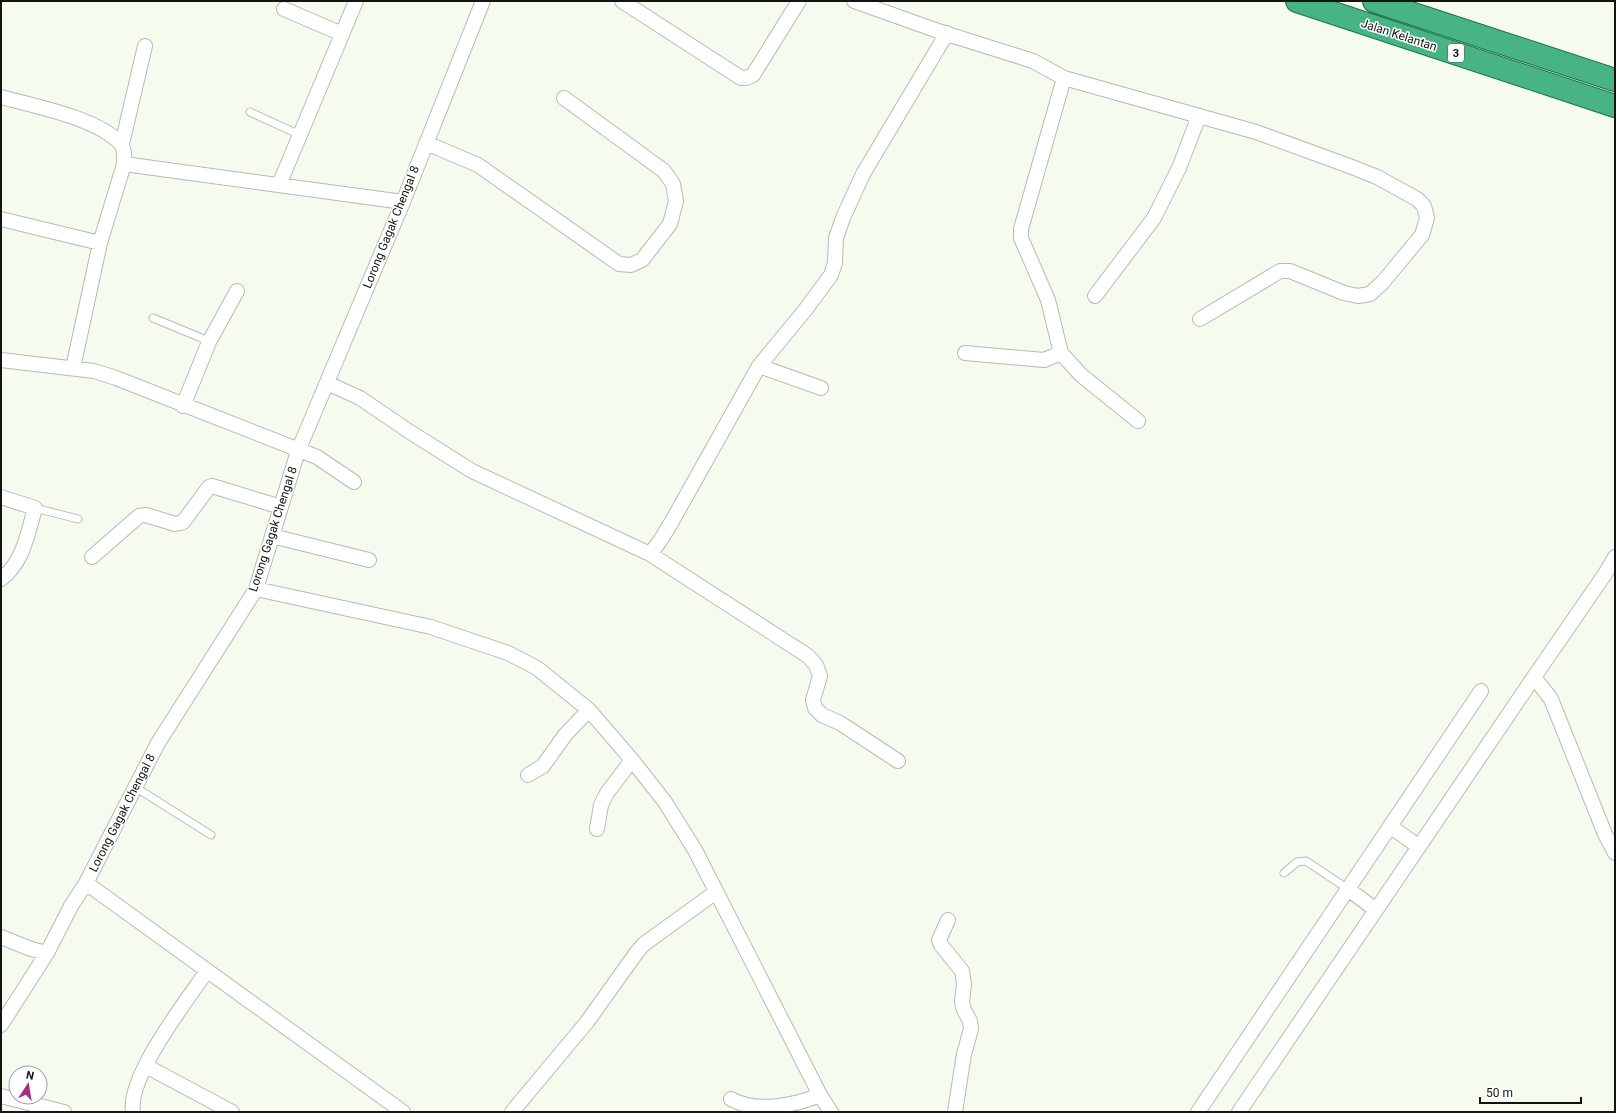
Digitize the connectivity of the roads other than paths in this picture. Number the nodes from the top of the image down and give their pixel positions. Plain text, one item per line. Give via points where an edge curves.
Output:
1 (356, 1) edge
2 (483, 1) edge
3 (799, 1) edge
4 (854, 1) edge
5 (1297, 1) edge
6 (1374, 1) edge
7 (628, 2) edge
8 (284, 9) dead end
9 (947, 33) junction
10 (342, 34) junction
11 (145, 46) dead end
12 (1064, 78) junction
13 (1615, 80) edge
14 (1, 97) edge
15 (564, 98) dead end
16 (1615, 106) edge
17 (250, 112) dead end
18 (1199, 116) junction
19 (300, 135) junction
20 (426, 143) junction
21 (122, 144) junction
22 (124, 164) junction
23 (279, 185) junction
24 (403, 202) junction
25 (1, 219) edge
26 (100, 243) junction
27 (237, 291) dead end
28 (1095, 296) dead end
29 (153, 318) dead end
30 (1200, 319) dead end
31 (209, 342) junction
32 (1061, 352) junction
33 (965, 353) dead end
34 (1, 360) edge
35 (759, 366) junction
36 (73, 368) junction
37 (327, 382) junction
38 (821, 388) dead end
39 (183, 406) junction
40 (1138, 421) dead end
41 (298, 451) junction
42 (354, 482) dead end
43 (1, 497) edge
44 (281, 507) junction
45 (35, 508) junction
46 (78, 519) dead end
47 (272, 536) junction
48 (650, 554) junction
49 (92, 557) dead end
50 (1615, 557) edge
51 (369, 560) dead end
52 (1610, 577) edge
53 (1, 579) edge
54 (256, 589) junction
55 (1534, 677) junction
56 (1481, 691) dead end
57 (589, 710) junction
58 (632, 760) junction
59 (898, 761) dead end
60 (528, 775) dead end
61 (135, 787) junction
62 (1390, 826) junction
63 (597, 829) dead end
64 (211, 835) dead end
65 (1419, 847) junction
66 (1615, 853) edge
67 (1284, 873) dead end
68 (86, 883) junction
69 (1348, 889) junction
70 (716, 892) junction
71 (1376, 910) junction
72 (948, 920) dead end
73 (1, 936) edge
74 (40, 951) junction
75 (207, 970) junction
76 (1, 1024) edge
77 (146, 1066) junction
78 (820, 1095) junction
79 (1, 1096) edge
80 (731, 1099) dead end
81 (131, 1111) edge
82 (64, 1112) edge
83 (232, 1112) edge
84 (403, 1112) edge
85 (512, 1112) edge
86 (831, 1112) edge
87 (955, 1112) edge
88 (1198, 1112) edge
89 (1239, 1112) edge

1 - 10 street
2 - 20 street, Lorong Gagak Chengal 8
3 - 7 street via 753,75 746,78 740,78
4 - 9 street
5 - 16 highway, Jalan Kelantan / 3
6 - 13 highway, Jalan Kelantan / 3
8 - 10 street
9 - 12 street via 1033,61
9 - 35 street via 863,174 842,218 836,238 835,263 831,275
10 - 19 street
11 - 21 street
12 - 18 street
12 - 32 street via 1021,229 1021,238 1048,300
14 - 21 street via 88,123
15 - 20 street via 664,171 673,184 676,201 670,224 642,260 631,265 619,264 478,166
17 - 19 lane
18 - 28 street via 1179,168 1154,218
18 - 30 street via 1256,132 1377,177 1417,199 1424,206 1427,218 1422,235 1370,294 1358,296 1344,293 1290,271 1280,271
19 - 23 street
20 - 24 street, Lorong Gagak Chengal 8
21 - 22 street
22 - 23 street
22 - 26 street
23 - 24 street
24 - 37 street, Lorong Gagak Chengal 8
25 - 26 street
26 - 36 street
27 - 31 street
29 - 31 lane
31 - 39 street
32 - 33 street via 1044,360
32 - 40 street via 1081,376
34 - 36 street
35 - 38 street
35 - 48 street via 671,523
36 - 39 street via 116,378
37 - 41 street, Lorong Gagak Chengal 8
37 - 48 street via 360,398 472,471
39 - 41 street
41 - 42 street via 324,461
41 - 44 street, Lorong Gagak Chengal 8
43 - 45 street
44 - 47 street, Lorong Gagak Chengal 8
44 - 49 street via 212,486 183,522 175,524 146,515 140,516
45 - 46 lane
45 - 53 street via 19,559
47 - 51 street
47 - 54 street, Lorong Gagak Chengal 8
48 - 59 street via 808,656 816,665 820,676 813,700 815,708 822,715 840,723
50 - 52 street
52 - 55 street
54 - 57 street via 431,627 508,653 537,668
54 - 61 street, Lorong Gagak Chengal 8 via 158,743
55 - 65 street
55 - 66 street via 1551,699
56 - 62 street
57 - 58 street
57 - 60 street via 565,735 544,766
58 - 63 street via 606,793
58 - 70 street via 665,802 695,850
61 - 64 lane
61 - 68 street, Lorong Gagak Chengal 8
62 - 65 street
62 - 69 street
65 - 71 street
67 - 69 lane via 1297,862 1306,861
68 - 74 street, Lorong Gagak Chengal 8
68 - 75 street
69 - 71 street
69 - 88 street
70 - 78 street
70 - 85 street via 644,944 587,1022
71 - 89 street
72 - 87 street via 939,940 962,971 962,1002 971,1029 964,1054
73 - 74 street
74 - 76 street, Lorong Gagak Chengal 8
75 - 77 street via 153,1050
75 - 84 street
77 - 81 street
77 - 83 street
78 - 80 street via 794,1104 758,1108 740,1105
78 - 86 street
79 - 82 street

